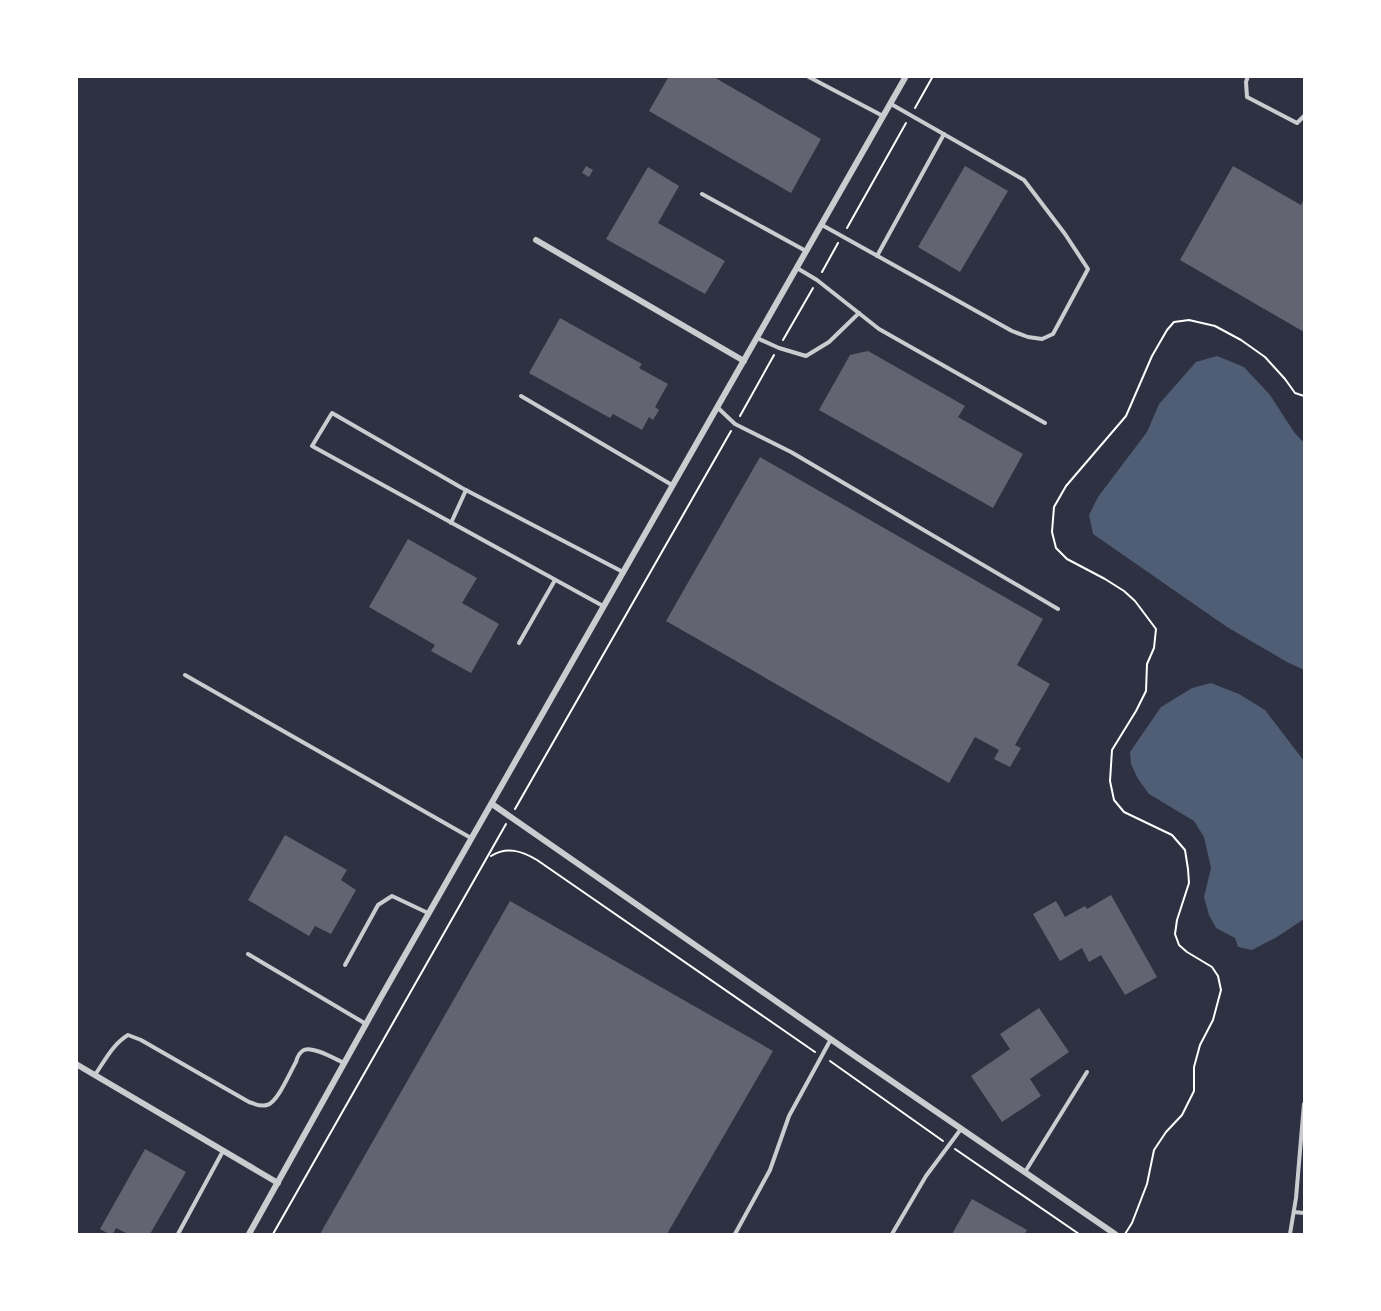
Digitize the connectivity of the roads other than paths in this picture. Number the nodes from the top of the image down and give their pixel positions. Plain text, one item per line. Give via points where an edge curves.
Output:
1 (807, 76) edge
2 (1248, 76) edge
3 (906, 77) edge
4 (891, 104) junction
5 (884, 116) junction
6 (1305, 116) edge
7 (944, 135) junction
8 (702, 194) dead end
9 (822, 225) junction
10 (536, 240) dead end
11 (807, 251) junction
12 (877, 256) junction
13 (797, 268) junction
14 (859, 313) junction
15 (757, 338) junction
16 (744, 361) junction
17 (520, 396) dead end
18 (717, 407) junction
19 (1045, 423) dead end
20 (673, 486) junction
21 (466, 490) junction
22 (451, 523) junction
23 (624, 572) junction
24 (555, 580) junction
25 (604, 607) junction
26 (1058, 609) dead end
27 (519, 644) dead end
28 (185, 675) dead end
29 (492, 804) junction
30 (472, 838) junction
31 (429, 913) junction
32 (248, 954) dead end
33 (345, 964) dead end
34 (366, 1024) junction
35 (831, 1040) junction
36 (344, 1063) junction
37 (76, 1064) edge
38 (1087, 1072) dead end
39 (95, 1075) junction
40 (1305, 1104) edge
41 (961, 1129) junction
42 (224, 1151) junction
43 (1024, 1173) junction
44 (278, 1182) junction
45 (1294, 1212) junction
46 (1305, 1214) edge
47 (1103, 1226) junction
48 (178, 1234) edge
49 (249, 1234) edge
50 (735, 1234) edge
51 (892, 1234) edge
52 (1098, 1234) edge
53 (1115, 1234) edge
54 (1290, 1234) edge

1 - 5 lane
2 - 6 lane via 1247,97 1297,123
3 - 4 street
4 - 5 street
4 - 7 lane
5 - 9 street
7 - 12 lane
7 - 12 lane via 1024,180 1088,269 1053,334 1042,339 1012,331
8 - 11 lane
9 - 11 street
9 - 12 lane
10 - 16 street
11 - 13 street
13 - 14 lane
13 - 15 street
14 - 15 lane via 829,342 806,356
14 - 19 lane via 879,329
15 - 16 street
16 - 18 street
17 - 20 lane
18 - 20 street
18 - 26 lane via 735,424 791,452
20 - 23 street
21 - 22 lane
21 - 22 lane via 332,413 312,446
21 - 23 lane
22 - 24 lane
23 - 25 street
24 - 25 lane
24 - 27 lane
25 - 29 street
28 - 30 lane
29 - 30 street
29 - 35 street
30 - 31 street
31 - 33 lane via 392,896 378,906
31 - 34 street
32 - 34 lane
34 - 36 street
35 - 41 street
35 - 50 lane via 789,1116 770,1170
36 - 39 lane via 312,1049 304,1050 274,1100 259,1106 128,1035 115,1046
36 - 44 street
37 - 39 street
38 - 43 lane
39 - 42 street
40 - 45 lane
41 - 43 street
41 - 51 lane via 926,1176
42 - 44 street
42 - 48 lane
43 - 47 street
44 - 49 street
45 - 46 lane
45 - 54 lane
47 - 52 street
47 - 53 street

